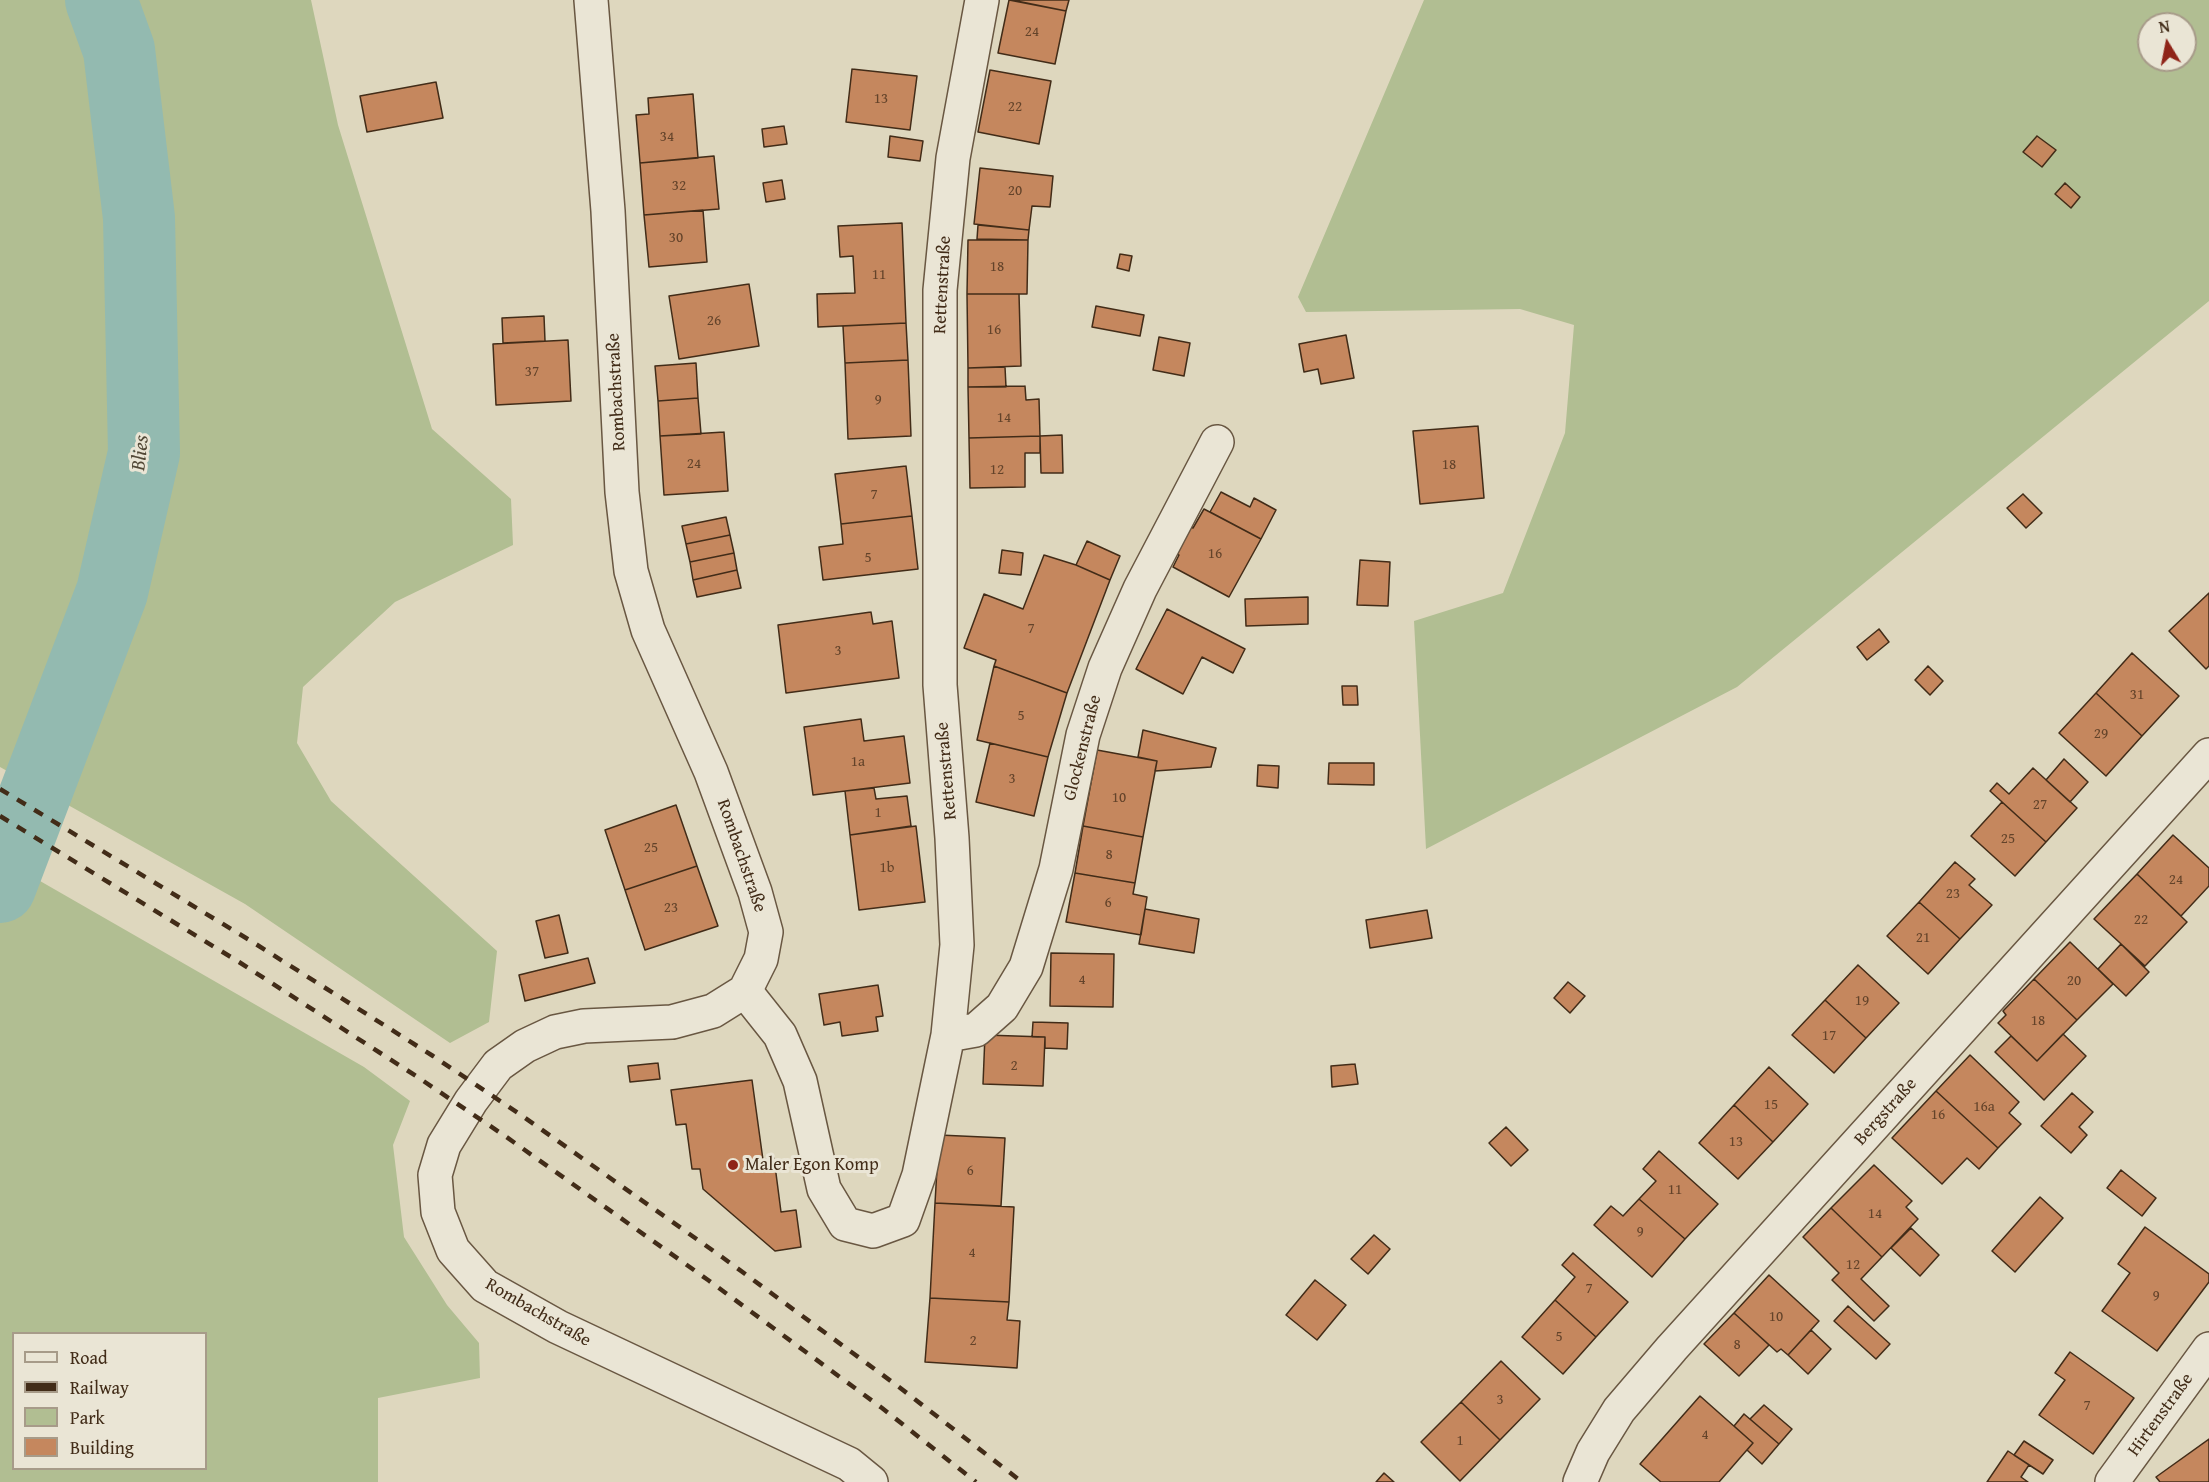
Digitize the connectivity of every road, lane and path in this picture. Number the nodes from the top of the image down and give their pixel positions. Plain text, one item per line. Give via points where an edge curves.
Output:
1 (591, 0) edge
2 (982, 0) edge
3 (1217, 442) dead end
4 (2209, 755) edge
5 (745, 991) junction
6 (948, 1035) junction
7 (2209, 1349) edge
8 (871, 1482) edge
9 (1580, 1482) edge
10 (2112, 1482) edge

1 - 5 street, Rombachstraße via 608,211 622,492 631,571 648,630 711,772 766,932 761,959
2 - 6 street, Rettenstraße via 953,158 940,290 940,685 957,945
3 - 6 street, Glockenstraße via 1140,589 1105,668 1083,735 1056,869 1026,967 1002,1007 976,1029
4 - 9 street, Bergstraße via 1672,1348 1619,1410
5 - 6 street, Rettenstraße via 780,1035 800,1081 824,1189 845,1224 873,1232 903,1220 920,1175
5 - 8 street, Rombachstraße via 713,1011 672,1022 584,1026 555,1032 498,1065 444,1145 435,1175 438,1212 453,1250 485,1286 558,1327 849,1464
7 - 10 street, Hirtenstraße

